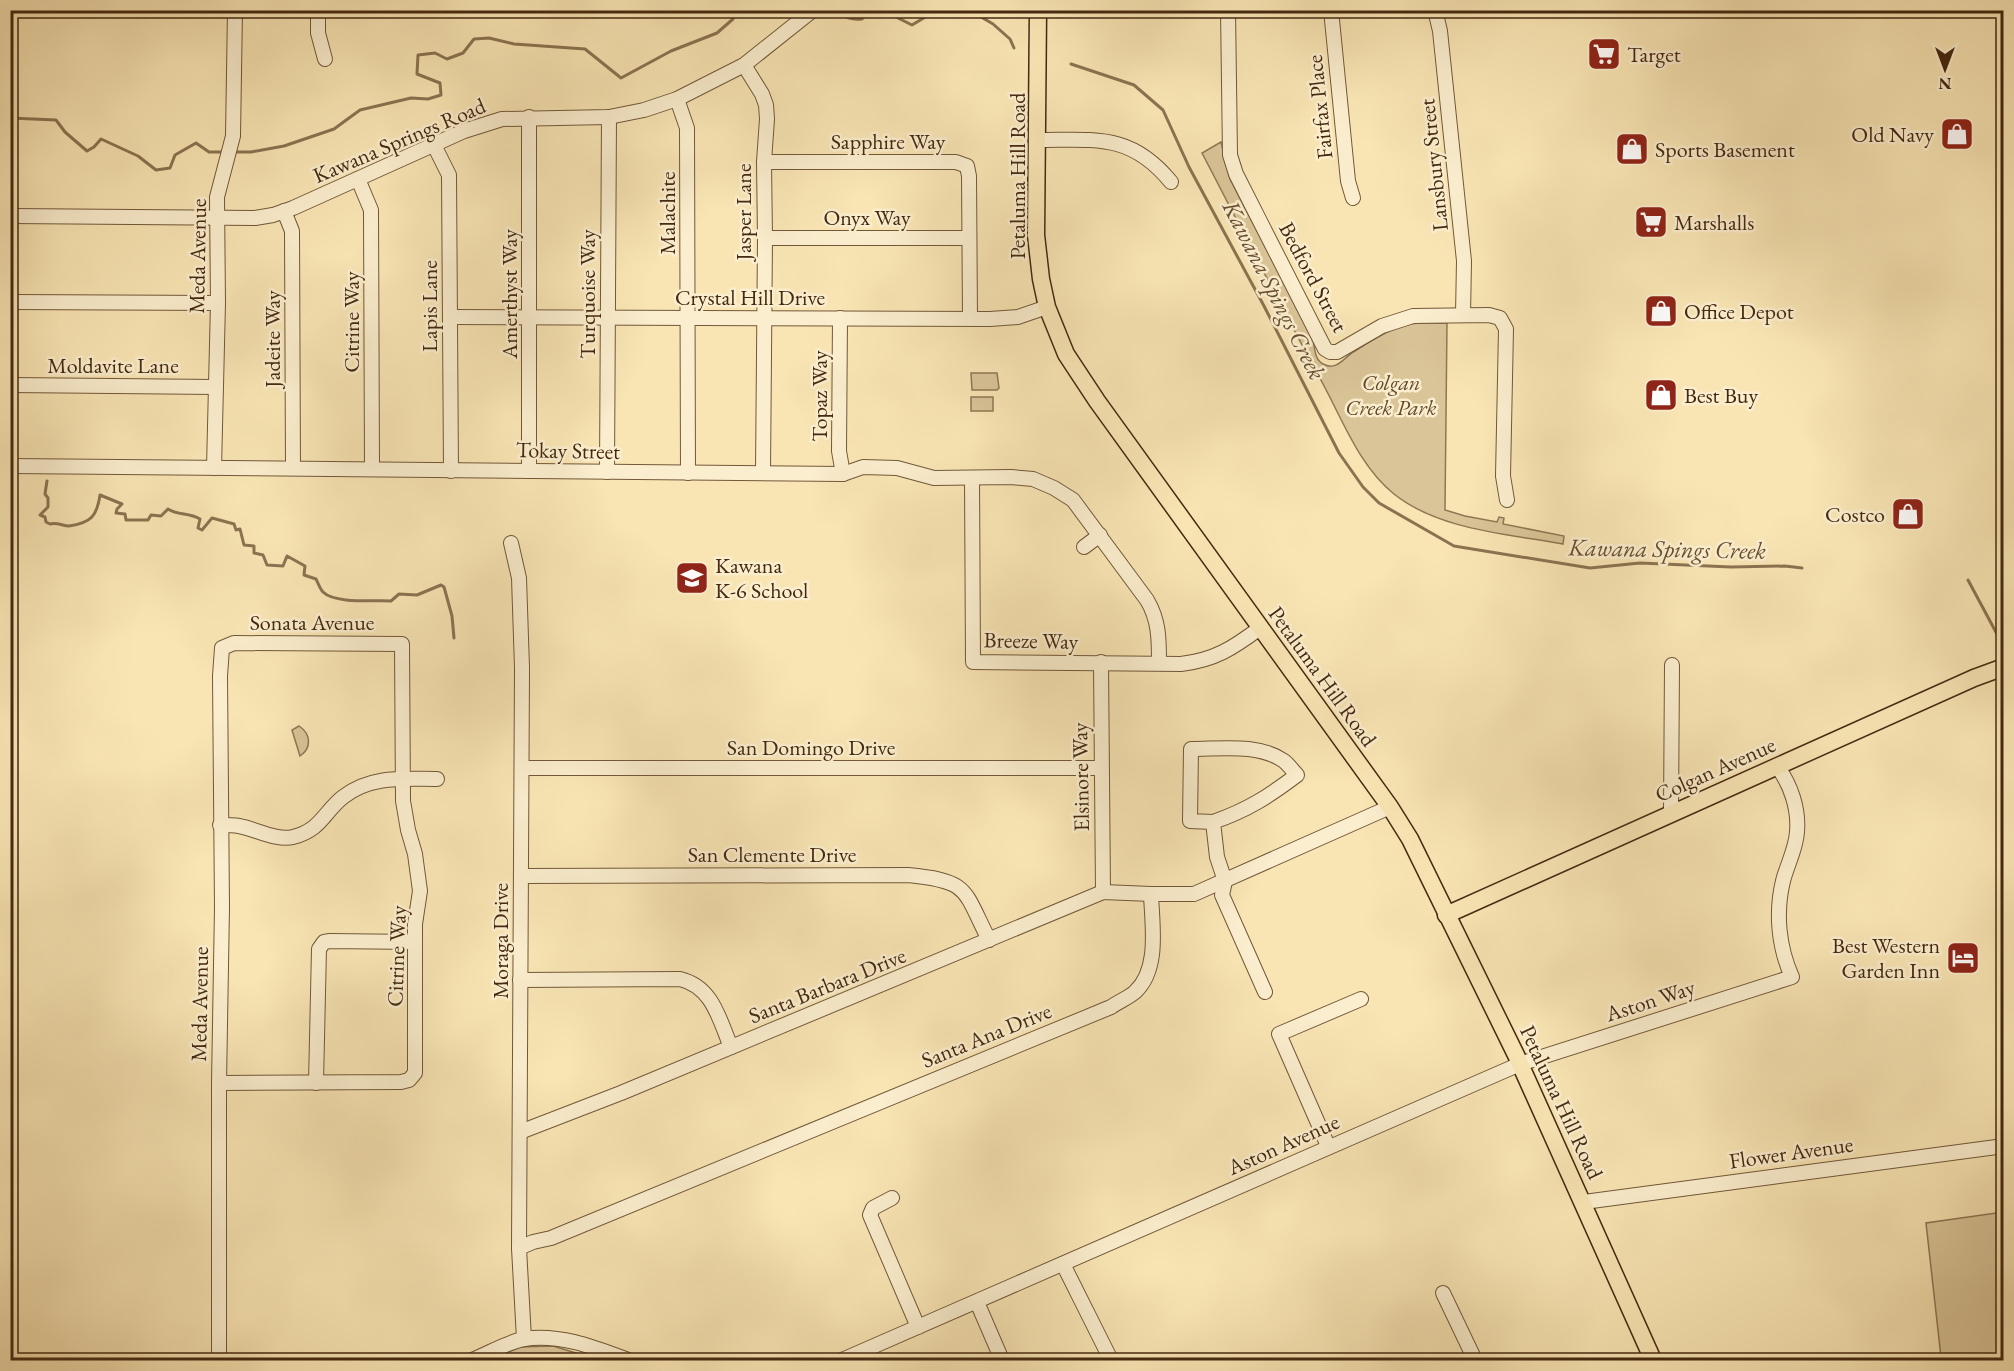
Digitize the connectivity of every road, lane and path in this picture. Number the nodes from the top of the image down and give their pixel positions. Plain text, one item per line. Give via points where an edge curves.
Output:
1 (235, 10) edge
2 (318, 10) edge
3 (1038, 10) edge
4 (1228, 10) edge
5 (1331, 10) edge
6 (1435, 10) edge
7 (810, 13) edge
8 (324, 59) dead end
9 (744, 66) junction
10 (677, 99) junction
11 (529, 117) junction
12 (609, 117) junction
13 (1038, 140) junction
14 (434, 145) junction
15 (764, 162) junction
16 (358, 179) junction
17 (1171, 182) dead end
18 (1353, 198) dead end
19 (284, 211) junction
20 (10, 216) edge
21 (217, 218) junction
22 (765, 238) junction
23 (969, 238) junction
24 (10, 302) edge
25 (218, 303) junction
26 (1047, 307) junction
27 (1463, 315) junction
28 (450, 316) junction
29 (530, 317) junction
30 (607, 317) junction
31 (688, 317) junction
32 (764, 318) junction
33 (840, 318) junction
34 (970, 318) junction
35 (10, 385) edge
36 (216, 387) junction
37 (10, 466) edge
38 (214, 468) junction
39 (293, 468) junction
40 (372, 468) junction
41 (451, 471) junction
42 (529, 471) junction
43 (607, 472) junction
44 (688, 473) junction
45 (763, 474) junction
46 (843, 474) junction
47 (972, 478) junction
48 (1507, 500) dead end
49 (1100, 536) junction
50 (512, 543) dead end
51 (1084, 547) dead end
52 (1260, 628) junction
53 (402, 644) joint
54 (222, 648) joint
55 (1101, 662) junction
56 (1159, 663) junction
57 (1672, 665) dead end
58 (2004, 667) edge
59 (1777, 766) junction
60 (522, 768) junction
61 (1101, 768) junction
62 (404, 779) junction
63 (437, 779) dead end
64 (1390, 807) junction
65 (1671, 814) junction
66 (1213, 822) junction
67 (220, 825) junction
68 (521, 876) junction
69 (1224, 881) junction
70 (1103, 892) junction
71 (1151, 894) junction
72 (1446, 915) junction
73 (989, 940) junction
74 (415, 942) junction
75 (520, 980) junction
76 (1265, 992) dead end
77 (1361, 999) dead end
78 (731, 1047) junction
79 (1520, 1064) junction
80 (219, 1083) junction
81 (316, 1083) junction
82 (520, 1132) junction
83 (1328, 1146) junction
84 (2004, 1146) edge
85 (892, 1198) dead end
86 (1584, 1202) junction
87 (519, 1248) junction
88 (1063, 1264) junction
89 (1443, 1293) dead end
90 (977, 1302) junction
91 (918, 1327) junction
92 (524, 1339) junction
93 (1650, 1359) edge
94 (219, 1360) edge
95 (472, 1360) edge
96 (628, 1360) edge
97 (842, 1360) edge
98 (1002, 1360) edge
99 (1111, 1360) edge
100 (1475, 1360) edge

1 - 21 street, Meda Avenue via 234,136 217,197
2 - 8 street
3 - 13 main road, Petaluma Hill Road
4 - 27 street, Bedford Street via 1230,155 1325,349 1336,352 1397,320 1413,316
5 - 18 street, Fairfax Place
6 - 27 street, Lansbury Street via 1464,261
7 - 9 street, Kawana Springs Road
9 - 10 street, Kawana Springs Road
9 - 15 street, Jasper Lane via 766,105
10 - 12 street, Kawana Springs Road
10 - 31 street, Malachite via 687,128
11 - 12 street, Kawana Springs Road
11 - 14 street, Kawana Springs Road via 502,119
11 - 29 street, Amerthyst Way
12 - 30 street, Turquoise Way
13 - 17 street via 1126,145 1157,165
13 - 26 main road, Petaluma Hill Road via 1036,235
14 - 16 street, Kawana Springs Road
14 - 28 street, Lapis Lane via 449,175
15 - 22 street, Jasper Lane
15 - 23 street, Sapphire Way via 962,163 969,176
16 - 19 street, Kawana Springs Road
16 - 40 street, Citrine Way via 371,210
19 - 21 street, Kawana Springs Road via 255,218
19 - 39 street, Jadeite Way via 292,231
20 - 21 street, Kawana Springs Road
21 - 25 street, Meda Avenue
22 - 23 street, Onyx Way
22 - 32 street, Jasper Lane
23 - 34 street, Sapphire Way
24 - 25 street
25 - 36 street, Meda Avenue
26 - 34 street, Crystal Hill Drive via 1018,317
26 - 52 main road, Petaluma Hill Road via 1078,374
27 - 48 street, Bedford Street via 1500,318 1506,329 1503,476
28 - 29 street, Crystal Hill Drive
28 - 41 street, Lapis Lane
29 - 30 street, Crystal Hill Drive
29 - 42 street, Amerthyst Way
30 - 31 street, Crystal Hill Drive
30 - 43 street, Turquoise Way
31 - 32 street, Crystal Hill Drive
31 - 44 street, Malachite
32 - 33 street, Crystal Hill Drive
32 - 45 street, Jasper Lane
33 - 34 street, Crystal Hill Drive
33 - 46 street, Topaz Way via 839,451
35 - 36 street, Moldavite Lane
36 - 38 street, Meda Avenue
37 - 38 street, Tokay Street
38 - 39 street, Tokay Street
39 - 40 street, Tokay Street
40 - 41 street, Tokay Street
41 - 42 street, Tokay Street
42 - 43 street, Tokay Street
43 - 44 street, Tokay Street
44 - 45 street, Tokay Street
45 - 46 street, Tokay Street
46 - 47 street, Tokay Street via 862,467 880,467 934,478
47 - 49 street, Tokay Street via 1033,479 1054,488 1073,500
47 - 55 street, Breeze Way via 973,662
49 - 51 street
49 - 56 street, Tokay Street via 1154,613
50 - 60 street, Moraga Drive via 520,595
52 - 56 street, Breeze Way via 1222,654 1181,664
52 - 64 main road, Petaluma Hill Road
53 - 54 street, Sonata Avenue via 234,643
53 - 62 street, Citrine Way
54 - 67 street, Meda Avenue
55 - 56 street, Breeze Way
55 - 61 street, Elsinore Way
57 - 65 street
58 - 59 main road, Colgan Avenue
59 - 65 main road, Colgan Avenue
59 - 79 street, Aston Way via 1792,793 1797,832 1782,883 1780,912 1783,957 1792,977
60 - 61 street, San Domingo Drive
60 - 68 street, Moraga Drive
61 - 70 street, Elsinore Way
62 - 63 street
62 - 67 street via 366,783 342,797 312,829 292,837
62 - 74 street, Citrine Way via 405,814 420,891
64 - 69 street
64 - 72 main road, Petaluma Hill Road via 1422,861
65 - 72 main road, Colgan Avenue
66 - 66 street via 1262,801 1297,775 1285,762 1266,752 1243,748 1191,749 1190,821
66 - 69 street
67 - 80 street, Meda Avenue
68 - 73 street, San Clemente Drive via 931,877 953,882 968,895
68 - 75 street, Moraga Drive
69 - 71 street via 1194,894
69 - 76 street via 1222,895
70 - 71 street, Santa Barbara Drive
70 - 73 street, Santa Barbara Drive
71 - 87 street, Santa Ana Drive via 1152,953 1147,975 1135,992 1111,1007
72 - 79 main road, Petaluma Hill Road
73 - 78 street, Santa Barbara Drive
74 - 81 street, Citrine Way via 415,1073 401,1082
74 - 81 street via 330,941 319,949
75 - 78 street via 693,982 712,1002
75 - 82 street, Moraga Drive
77 - 83 street via 1279,1034
78 - 82 street, Santa Barbara Drive
79 - 83 street, Aston Avenue
79 - 86 main road, Petaluma Hill Road
80 - 81 street, Citrine Way
80 - 94 street, Meda Avenue
82 - 87 street, Moraga Drive
83 - 88 street, Aston Avenue
84 - 86 street, Flower Avenue
85 - 91 street via 873,1208 870,1215
86 - 93 main road, Petaluma Hill Road
87 - 92 street, Moraga Drive
88 - 90 street, Aston Avenue
88 - 99 street
89 - 100 street
90 - 91 street, Aston Avenue
90 - 98 street
91 - 97 street, Aston Avenue
92 - 95 street
92 - 96 street via 573,1341

